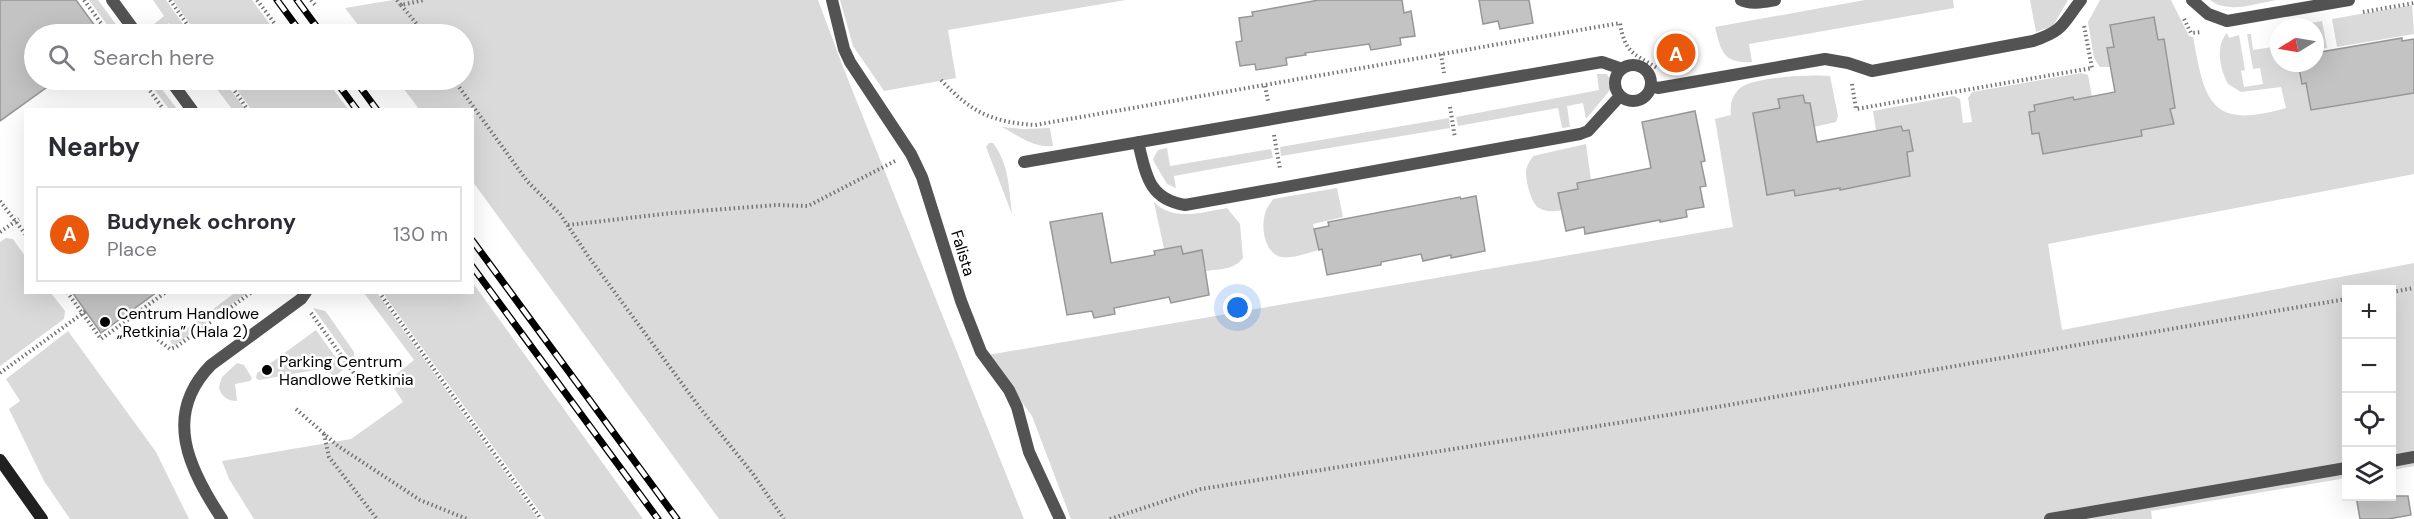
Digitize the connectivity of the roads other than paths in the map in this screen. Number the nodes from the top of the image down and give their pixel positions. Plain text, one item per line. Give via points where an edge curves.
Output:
1 (111, 0) edge
2 (832, 0) edge
3 (1741, 0) edge
4 (1775, 0) edge
5 (2081, 0) edge
6 (2192, 0) edge
7 (2349, 0) edge
8 (129, 24) edge
9 (1622, 69) junction
10 (1651, 86) junction
11 (177, 90) edge
12 (1620, 96) junction
13 (191, 108) edge
14 (1138, 142) junction
15 (1024, 162) dead end
16 (304, 296) edge
17 (2414, 457) edge
18 (0, 460) edge
19 (2396, 460) edge
20 (2342, 469) edge
21 (42, 519) edge
22 (222, 519) edge
23 (1060, 519) edge
24 (2050, 519) edge

1 - 8 lane
2 - 23 lane, Falista via 850,62 922,177 981,352 1013,399 1029,452
3 - 4 lane
5 - 10 lane via 2063,26 2033,41 1872,71 1825,59 1658,88
6 - 7 lane via 2208,14 2227,21
9 - 10 lane via 1634,64 1641,66 1649,75
9 - 12 lane via 1615,81
9 - 14 lane via 1602,62
10 - 12 lane via 1648,94 1635,101
11 - 13 lane
12 - 14 lane via 1588,131 1580,134 1185,205 1154,190 1146,176
14 - 15 lane
16 - 22 lane via 211,365 190,392 185,448
17 - 19 lane
18 - 21 main road
20 - 24 lane

